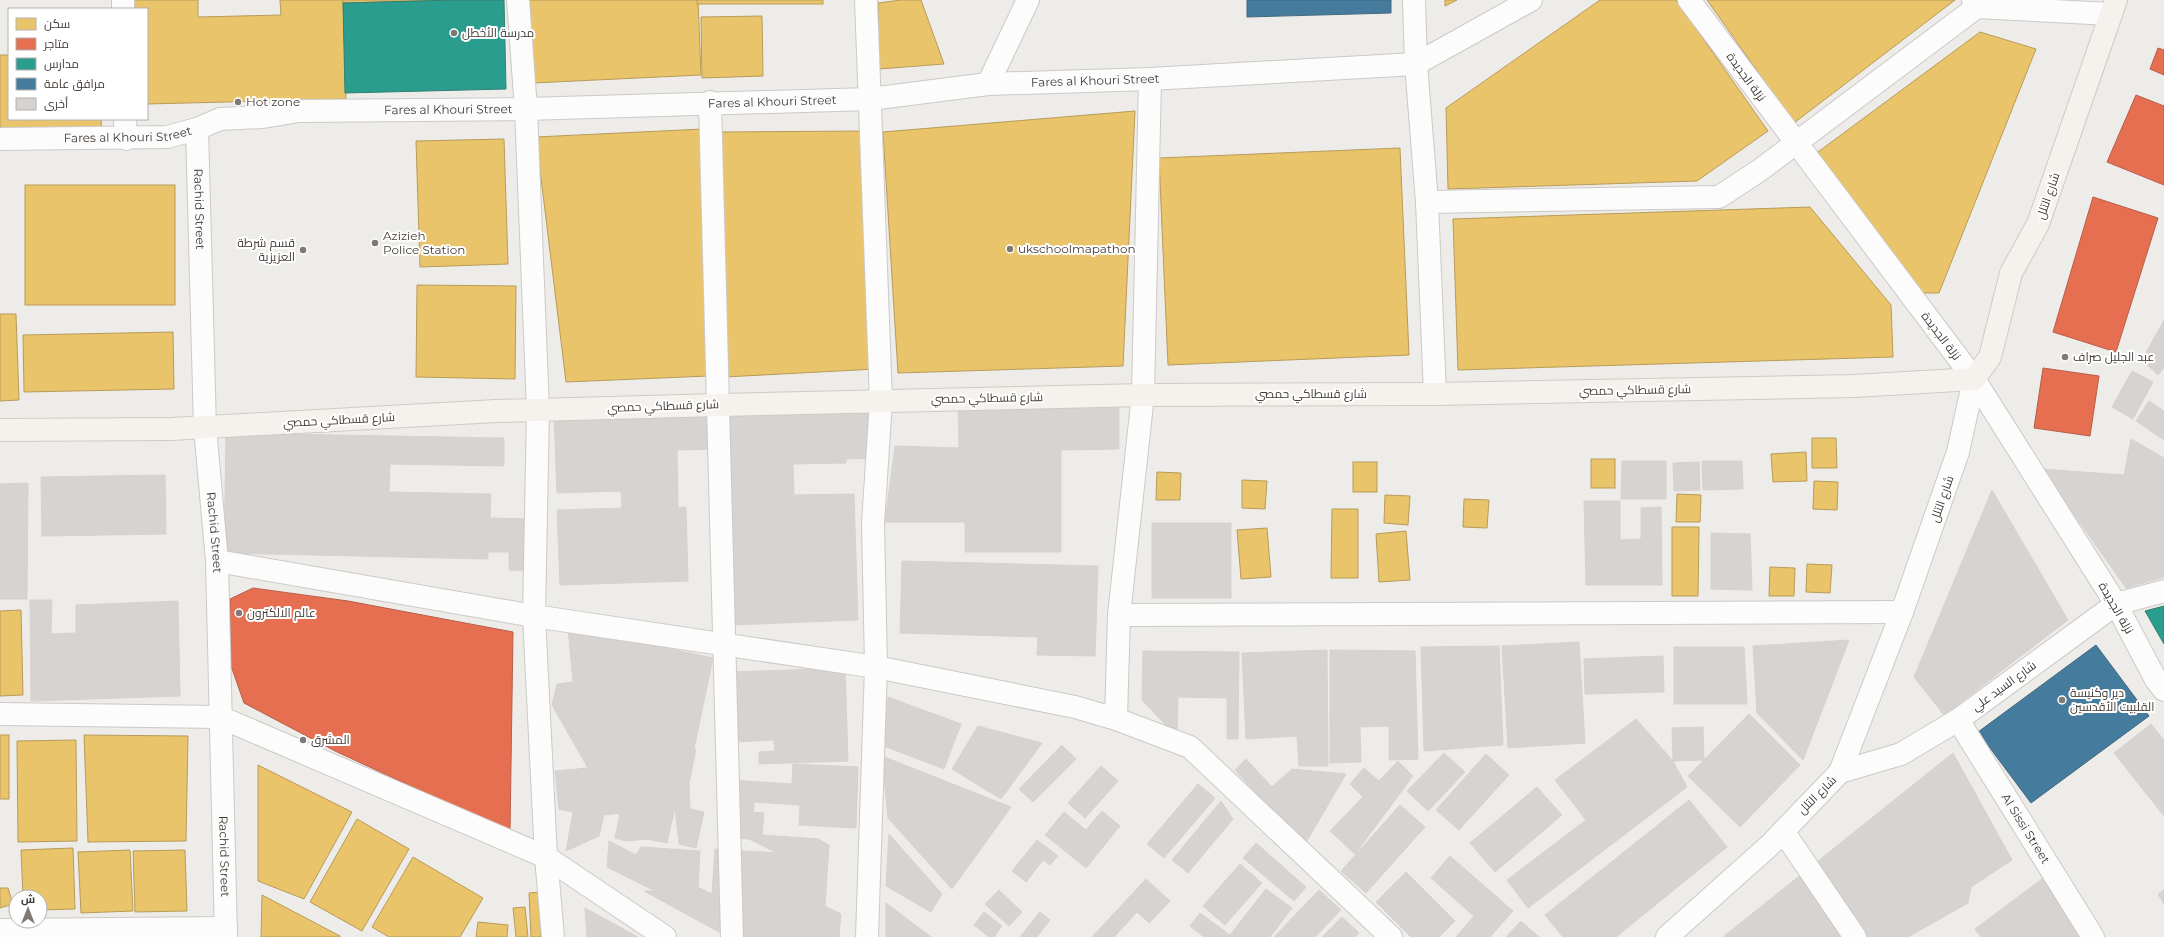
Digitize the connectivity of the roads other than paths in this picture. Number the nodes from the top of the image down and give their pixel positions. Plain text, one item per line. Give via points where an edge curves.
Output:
1 (518, 0) edge
2 (866, 0) edge
3 (1028, 0) edge
4 (1414, 0) edge
5 (1531, 0) edge
6 (1689, 0) edge
7 (1975, 3) edge
8 (2114, 7) edge
9 (1416, 64) junction
10 (1150, 79) junction
11 (988, 84) junction
12 (870, 99) junction
13 (710, 102) junction
14 (526, 109) junction
15 (126, 129) edge
16 (197, 129) junction
17 (0, 140) edge
18 (1795, 144) junction
19 (1427, 202) junction
20 (1974, 379) junction
21 (1435, 394) junction
22 (1143, 395) junction
23 (881, 401) junction
24 (719, 404) junction
25 (538, 410) junction
26 (205, 428) junction
27 (0, 430) edge
28 (217, 561) junction
29 (2164, 591) edge
30 (2116, 604) junction
31 (1902, 612) junction
32 (1119, 615) junction
33 (534, 616) junction
34 (726, 646) junction
35 (876, 666) junction
36 (2164, 690) edge
37 (0, 714) edge
38 (220, 717) junction
39 (1116, 719) junction
40 (1958, 720) junction
41 (1840, 772) junction
42 (1783, 830) junction
43 (546, 857) junction
44 (0, 930) edge
45 (226, 932) edge
46 (553, 937) edge
47 (665, 937) edge
48 (732, 937) edge
49 (867, 937) edge
50 (1391, 937) edge
51 (1667, 937) edge
52 (1855, 937) edge
53 (2093, 937) edge

1 - 14 street
2 - 12 street
3 - 11 street
4 - 9 street
5 - 9 street, Fares al Khouri Street
6 - 18 street, نزلة الجديدة
7 - 8 street
7 - 18 street
8 - 20 main road, شارع التلل via 2038,224 2011,273 1990,357
9 - 10 street, Fares al Khouri Street
9 - 19 street
10 - 11 street, Fares al Khouri Street
10 - 22 street
11 - 12 street, Fares al Khouri Street
12 - 13 street, Fares al Khouri Street
12 - 23 street
13 - 14 street, Fares al Khouri Street
13 - 24 street
14 - 16 street, Fares al Khouri Street via 299,112 220,119
14 - 25 street
15 - 16 street, Fares al Khouri Street via 166,137
15 - 17 street, Fares al Khouri Street
16 - 26 street, Rachid Street
18 - 19 street via 1719,197
18 - 20 street, نزلة الجديدة
19 - 21 street
20 - 21 main road, شارع قسطاكي حمصي via 1854,386
20 - 30 street, نزلة الجديدة
20 - 31 street, شارع التلل via 1958,452
21 - 22 main road, شارع قسطاكي حمصي
22 - 23 main road, شارع قسطاكي حمصي
22 - 32 street
23 - 24 main road, شارع قسطاكي حمصي
23 - 35 street via 873,523
24 - 25 main road, شارع قسطاكي حمصي
24 - 34 street
25 - 26 main road, شارع قسطاكي حمصي
25 - 33 street
26 - 27 main road, شارع قسطاكي حمصي
26 - 28 street, Rachid Street
28 - 33 street
28 - 38 street, Rachid Street
29 - 30 street, شارع السيد علي
30 - 36 street, نزلة الجديدة via 2156,680
30 - 40 street, شارع السيد علي
31 - 32 street
31 - 41 street, شارع التلل
32 - 39 street
33 - 34 street
33 - 43 street
34 - 35 street
34 - 48 street
35 - 39 street via 1075,707
35 - 49 street
37 - 38 street
38 - 43 street
38 - 45 street, Rachid Street
39 - 50 street via 1190,747
40 - 41 street, شارع السيد علي via 1901,754
40 - 53 street, Al Sissi Street
41 - 42 street, شارع التلل
42 - 51 street, شارع التلل via 1770,845
42 - 52 street
43 - 46 street
43 - 47 street
44 - 45 street

